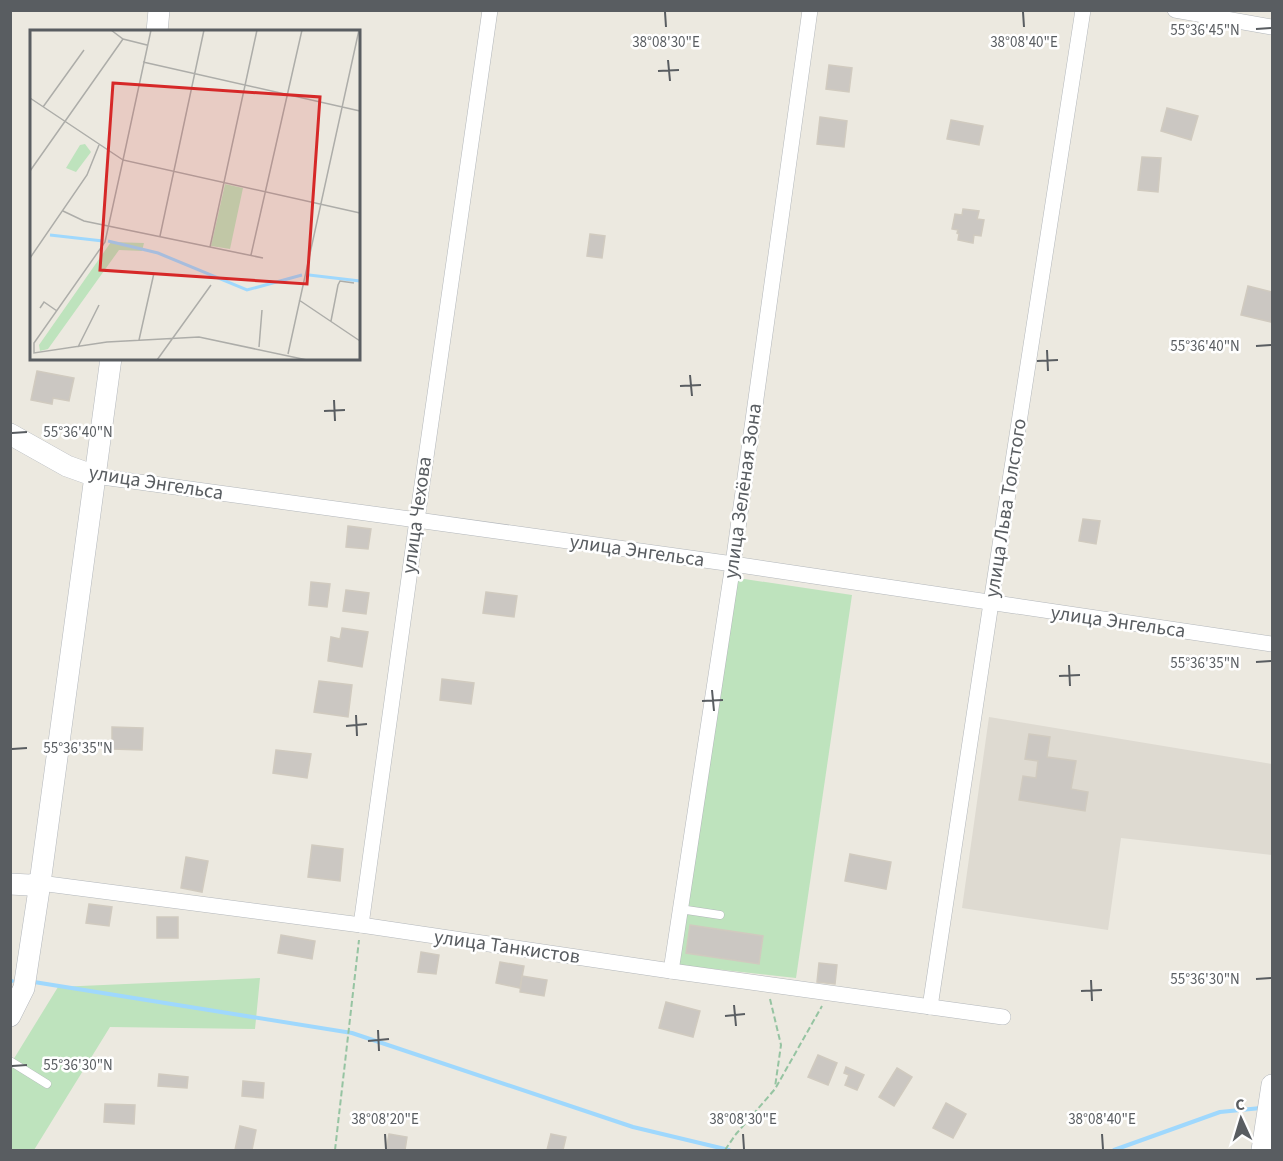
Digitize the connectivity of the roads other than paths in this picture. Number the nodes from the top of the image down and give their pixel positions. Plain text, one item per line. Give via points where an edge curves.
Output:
1 (159, 10) edge
2 (490, 10) edge
3 (810, 10) edge
4 (1083, 10) edge
5 (1175, 10) edge
6 (1272, 27) edge
7 (157, 30) edge
8 (111, 360) edge
9 (10, 434) edge
10 (95, 476) junction
11 (417, 520) junction
12 (733, 564) junction
13 (991, 603) junction
14 (1272, 644) edge
15 (40, 883) junction
16 (10, 884) edge
17 (680, 909) junction
18 (720, 915) dead end
19 (361, 925) junction
20 (670, 971) junction
21 (930, 1007) junction
22 (10, 1016) edge
23 (1003, 1017) dead end
24 (10, 1061) edge
25 (47, 1084) dead end
26 (1272, 1085) edge
27 (1262, 1150) edge

1 - 7 main road
2 - 11 street, улица Чехова
3 - 12 street, улица Зелёная Зона
4 - 13 street, улица Льва Толстого
5 - 6 street
8 - 10 main road
9 - 10 main road, улица Энгельса via 67,466
10 - 11 street, улица Энгельса
10 - 15 main road
11 - 12 street, улица Энгельса
11 - 19 street, улица Чехова
12 - 13 street, улица Энгельса
12 - 17 street, улица Зелёная Зона
13 - 14 street, улица Энгельса
13 - 21 street, улица Льва Толстого
15 - 16 main road, улица Танкистов
15 - 19 street, улица Танкистов
15 - 22 main road via 24,988
17 - 18 lane
17 - 20 street, улица Зелёная Зона
19 - 20 street, улица Танкистов
20 - 21 street, улица Танкистов
21 - 23 street, улица Танкистов
24 - 25 lane
26 - 27 main road

